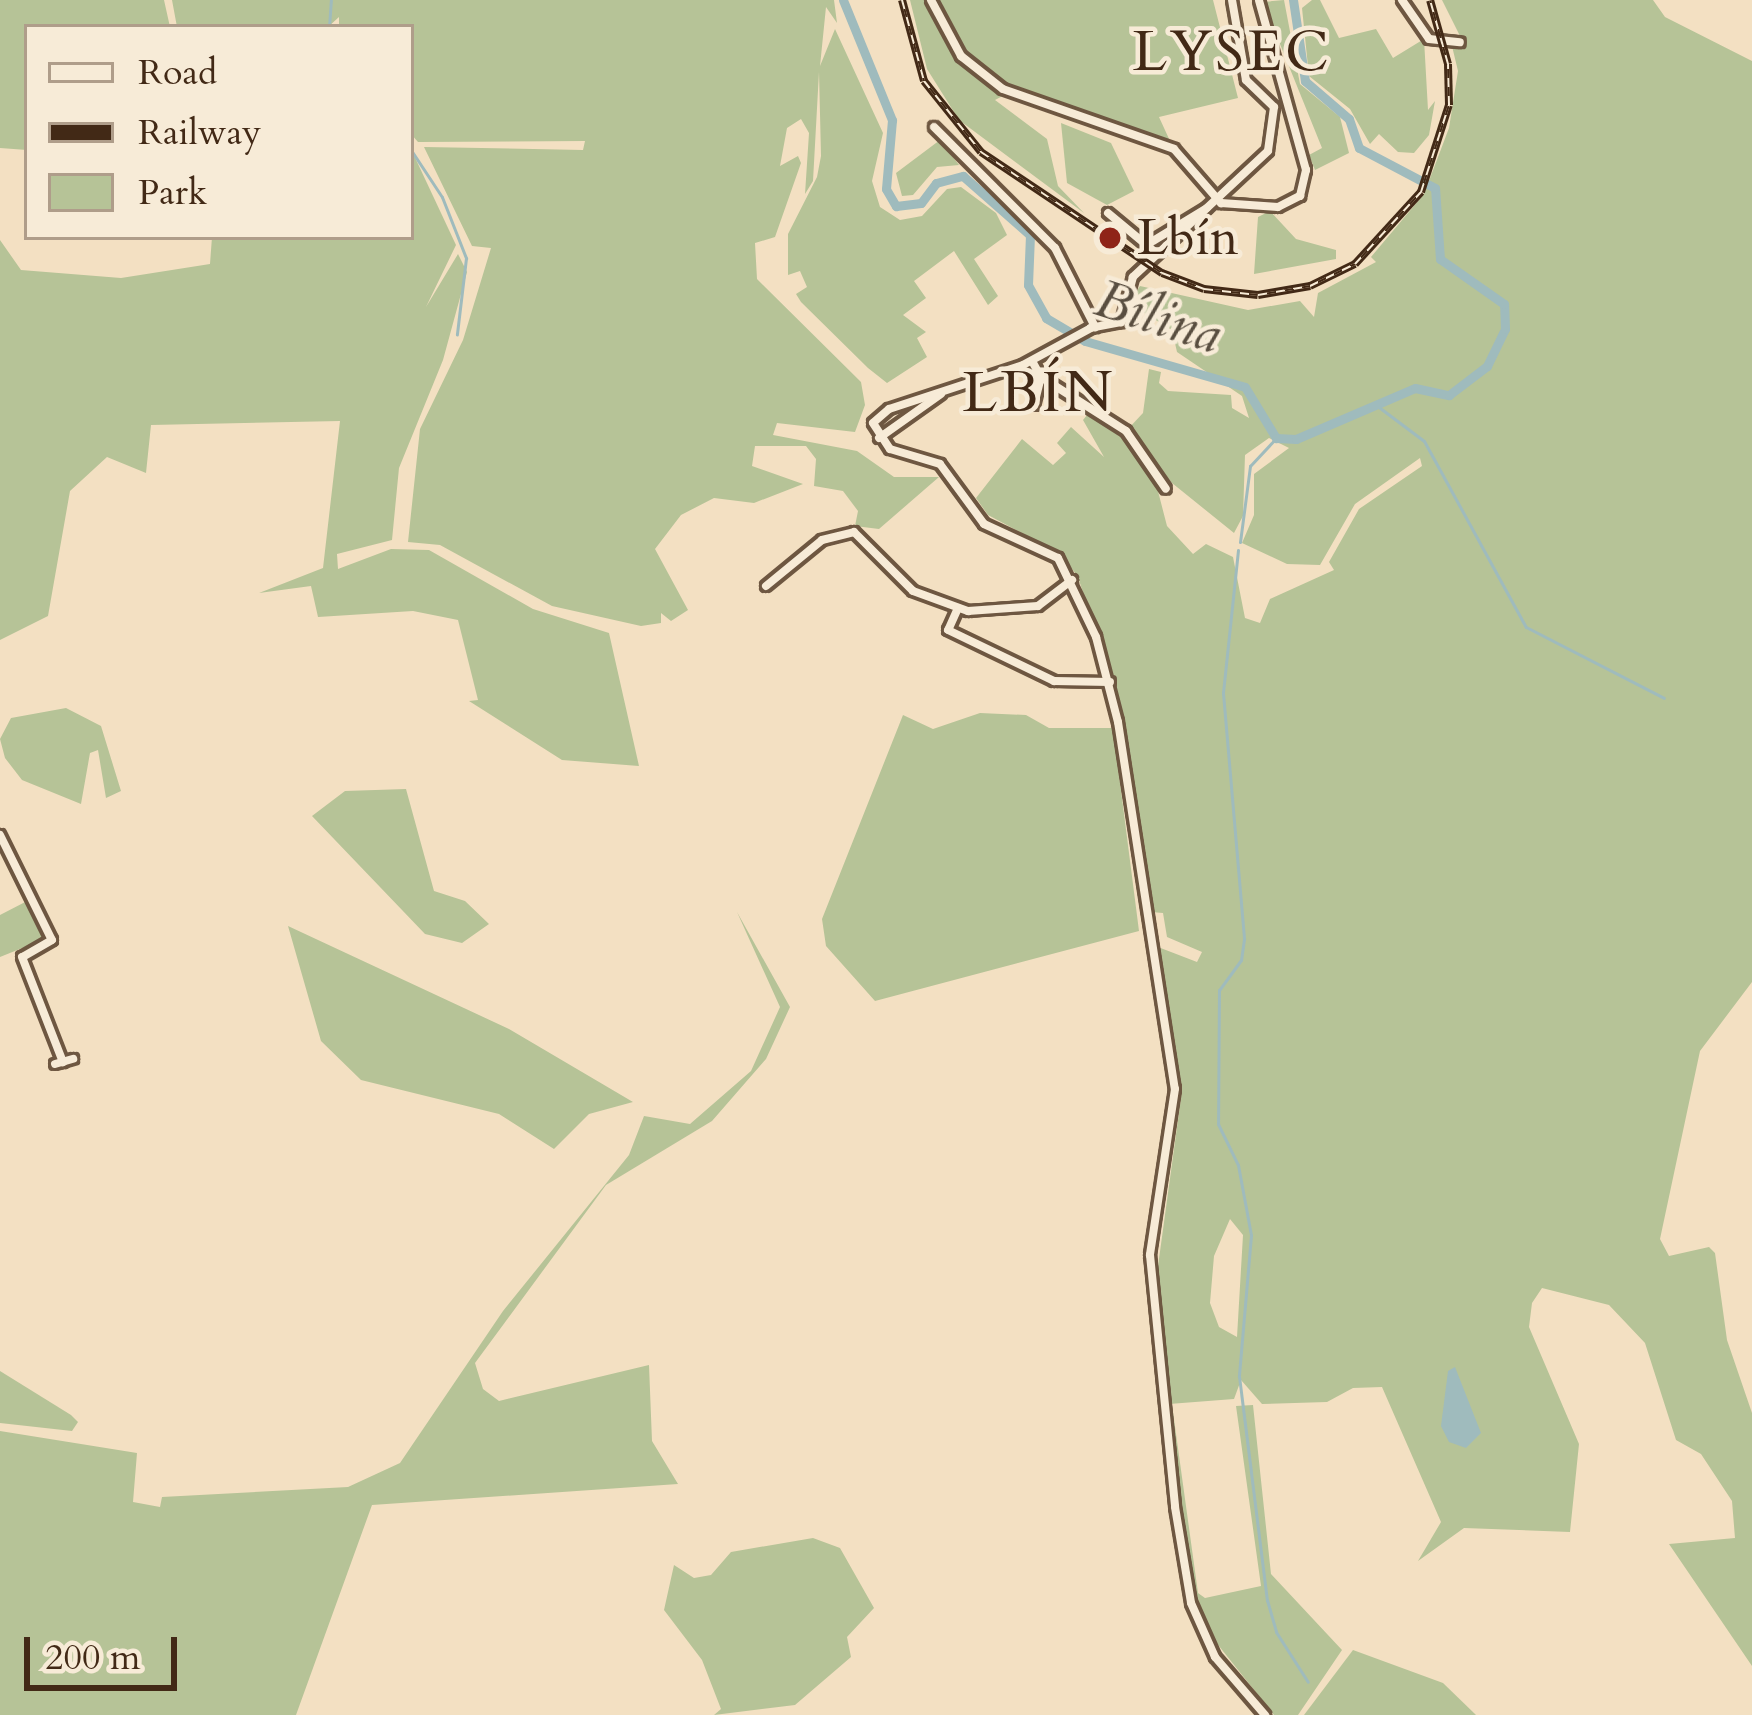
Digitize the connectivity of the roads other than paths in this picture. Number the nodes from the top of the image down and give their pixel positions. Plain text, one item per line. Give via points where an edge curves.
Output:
1 (931, 0) edge
2 (1232, 0) edge
3 (1259, 0) edge
4 (1402, 0) edge
5 (1460, 42) dead end
6 (934, 127) dead end
7 (1218, 201) junction
8 (1208, 208) junction
9 (1108, 213) dead end
10 (1153, 241) dead end
11 (1156, 253) junction
12 (1090, 329) junction
13 (1032, 362) junction
14 (1041, 376) junction
15 (946, 390) junction
16 (1034, 406) dead end
17 (879, 438) junction
18 (1166, 489) dead end
19 (1072, 580) junction
20 (766, 586) dead end
21 (958, 608) junction
22 (1109, 682) junction
23 (0, 835) edge
24 (64, 1062) dead end
25 (1265, 1715) edge

1 - 7 street via 950,40 988,80 1174,149
2 - 7 street via 1246,80 1274,106 1274,143
3 - 7 street via 1293,100 1305,187 1284,206
4 - 5 street via 1429,39
6 - 12 street via 1055,248
7 - 8 street
8 - 10 street
8 - 11 street
9 - 11 street
11 - 12 street via 1130,283 1121,322
12 - 13 street
13 - 14 street
13 - 15 street
14 - 16 street
14 - 18 street via 1106,412
15 - 17 street
15 - 17 street via 880,412 873,423
17 - 19 street via 896,452 940,464 974,516 1046,550
19 - 21 street via 1019,611
19 - 22 street
20 - 21 street via 822,541 854,532 914,591
21 - 22 street via 948,630 1054,681
22 - 25 street via 1175,1089 1150,1255 1175,1508 1191,1603 1215,1657
23 - 24 street via 52,940 23,953

